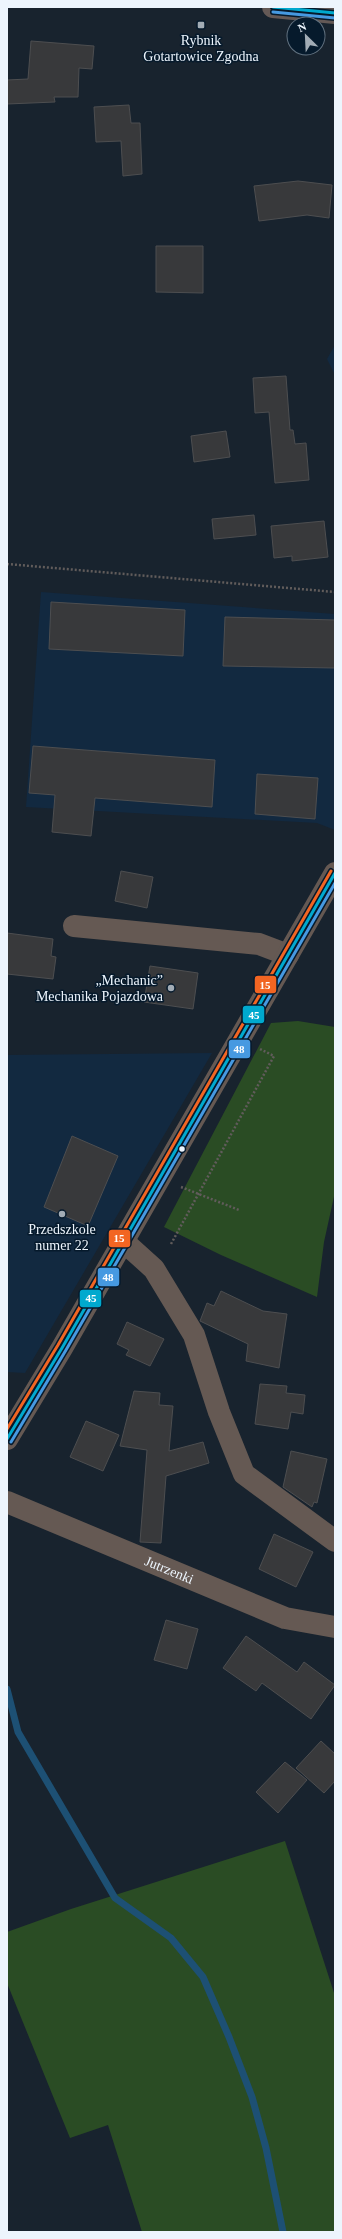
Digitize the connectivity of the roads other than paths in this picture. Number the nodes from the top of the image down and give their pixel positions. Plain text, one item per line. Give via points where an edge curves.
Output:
1 (273, 7) edge
2 (335, 13) edge
3 (335, 873) edge
4 (74, 926) dead end
5 (288, 956) junction
6 (123, 1242) junction
7 (7, 1439) edge
8 (7, 1502) edge
9 (335, 1541) edge
10 (334, 1624) edge

1 - 2 main road
3 - 5 street
4 - 5 street via 259,944
5 - 6 street
6 - 7 street
6 - 9 street via 154,1269 194,1335 219,1412 244,1474
8 - 10 street, Jutrzenki via 285,1618

